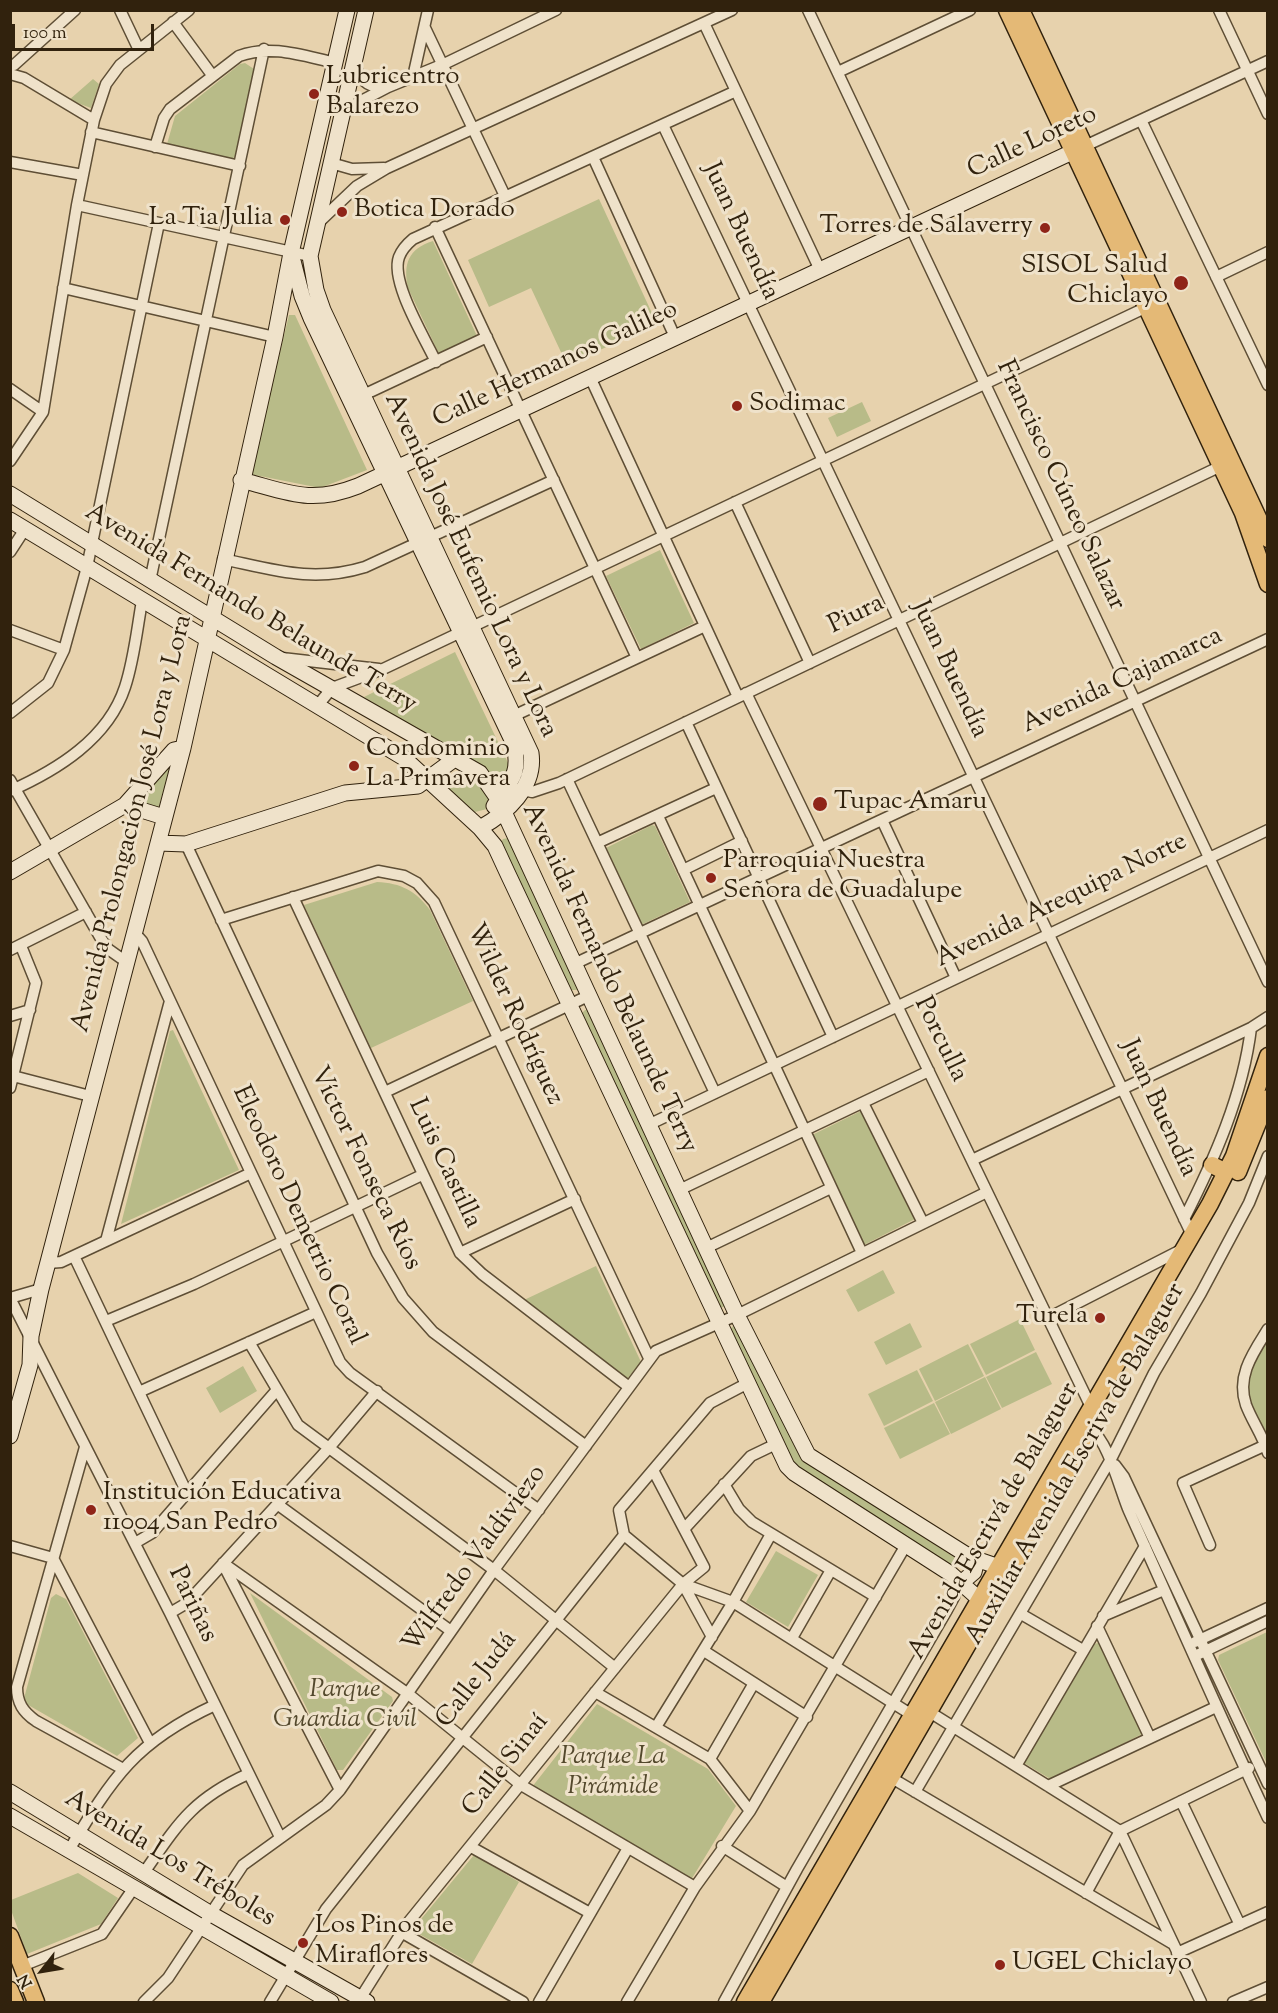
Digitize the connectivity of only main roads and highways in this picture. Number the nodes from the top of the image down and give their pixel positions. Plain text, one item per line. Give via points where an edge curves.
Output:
1 (347, 10) edge
2 (366, 10) edge
3 (1006, 10) edge
4 (1021, 10) edge
5 (1079, 149) junction
6 (291, 253) junction
7 (820, 270) joint
8 (357, 398) junction
9 (392, 469) junction
10 (241, 480) junction
11 (10, 494) edge
12 (10, 520) edge
13 (1268, 539) edge
14 (1268, 585) edge
15 (210, 618) junction
16 (207, 637) junction
17 (183, 748) junction
18 (456, 758) junction
19 (428, 779) junction
20 (125, 805) junction
21 (501, 805) junction
22 (164, 817) junction
23 (480, 828) junction
24 (158, 843) junction
25 (10, 872) edge
26 (1268, 1056) edge
27 (1268, 1098) edge
28 (31, 1336) junction
29 (10, 1398) edge
30 (10, 1436) edge
31 (977, 1559) junction
32 (1005, 1568) junction
33 (960, 1582) junction
34 (985, 1605) junction
35 (920, 1713) junction
36 (10, 1792) edge
37 (10, 1816) edge
38 (10, 1936) edge
39 (290, 1969) junction
40 (361, 2001) edge
41 (36, 2002) edge
42 (332, 2002) edge
43 (745, 2002) edge
44 (761, 2002) edge

1 - 6 main road, Avenida José Eufemio Lora y Lora
2 - 8 main road, Avenida José Eufemio Lora y Lora via 310,256 316,290
3 - 5 main road
4 - 5 main road
5 - 7 main road, Calle Loreto
5 - 13 main road
5 - 14 main road via 1257,549
6 - 8 main road, Avenida José Eufemio Lora y Lora via 308,311
6 - 10 main road, Avenida Prolongación José Lora y Lora
7 - 9 main road, Calle Hermanos Galileo
8 - 9 main road, Avenida José Eufemio Lora y Lora
9 - 10 main road, Calle Hermanos Galileo via 326,497 310,497
9 - 21 main road, Avenida José Eufemio Lora y Lora via 509,718 517,756 516,788
10 - 15 main road, Avenida Prolongación José Lora y Lora
11 - 15 main road, Avenida Fernando Belaunde Terry
12 - 16 main road, Avenida Fernando Belaunde Terry
15 - 16 main road, Avenida Prolongación José Lora y Lora
15 - 18 main road, Avenida Fernando Belaunde Terry
16 - 17 main road, Avenida Prolongación José Lora y Lora
16 - 19 main road, Avenida Fernando Belaunde Terry via 404,758
17 - 20 main road via 174,750
17 - 22 main road, Avenida Prolongación José Lora y Lora
18 - 19 main road
18 - 21 main road, Avenida Fernando Belaunde Terry via 480,773
19 - 23 main road, Avenida Fernando Belaunde Terry
19 - 24 main road via 408,788 345,793 186,844
20 - 22 main road
20 - 25 main road
21 - 23 main road, Avenida José Eufemio Lora y Lora
21 - 31 main road, Avenida Fernando Belaunde Terry via 737,1315 808,1455
22 - 24 main road, Avenida Prolongación José Lora y Lora
23 - 33 main road, Avenida Fernando Belaunde Terry via 495,846 718,1323 794,1473
24 - 28 main road, Avenida Prolongación José Lora y Lora
26 - 32 main road, Avenida Escrivá de Balaguer via 1252,1108 1219,1169 1188,1242 1091,1407
27 - 32 main road, Avenida Escrivá de Balaguer via 1219,1211
28 - 29 main road, Avenida Prolongación José Lora y Lora
28 - 30 main road, Avenida Prolongación José Lora y Lora via 30,1365
31 - 32 main road, Avenida Fernando Belaunde Terry
31 - 33 main road via 974,1572
32 - 34 main road, Avenida Escrivá de Balaguer
33 - 34 main road, Avenida Fernando Belaunde Terry
34 - 35 main road, Avenida Escrivá de Balaguer
35 - 43 main road, Avenida Escrivá de Balaguer
35 - 44 main road, Avenida Escrivá de Balaguer via 890,1777
36 - 39 main road, Avenida Los Tréboles via 211,1914
37 - 39 main road, Avenida Los Tréboles via 202,1928
38 - 41 main road
39 - 40 main road, Avenida Los Tréboles
39 - 42 main road, Avenida Los Tréboles

